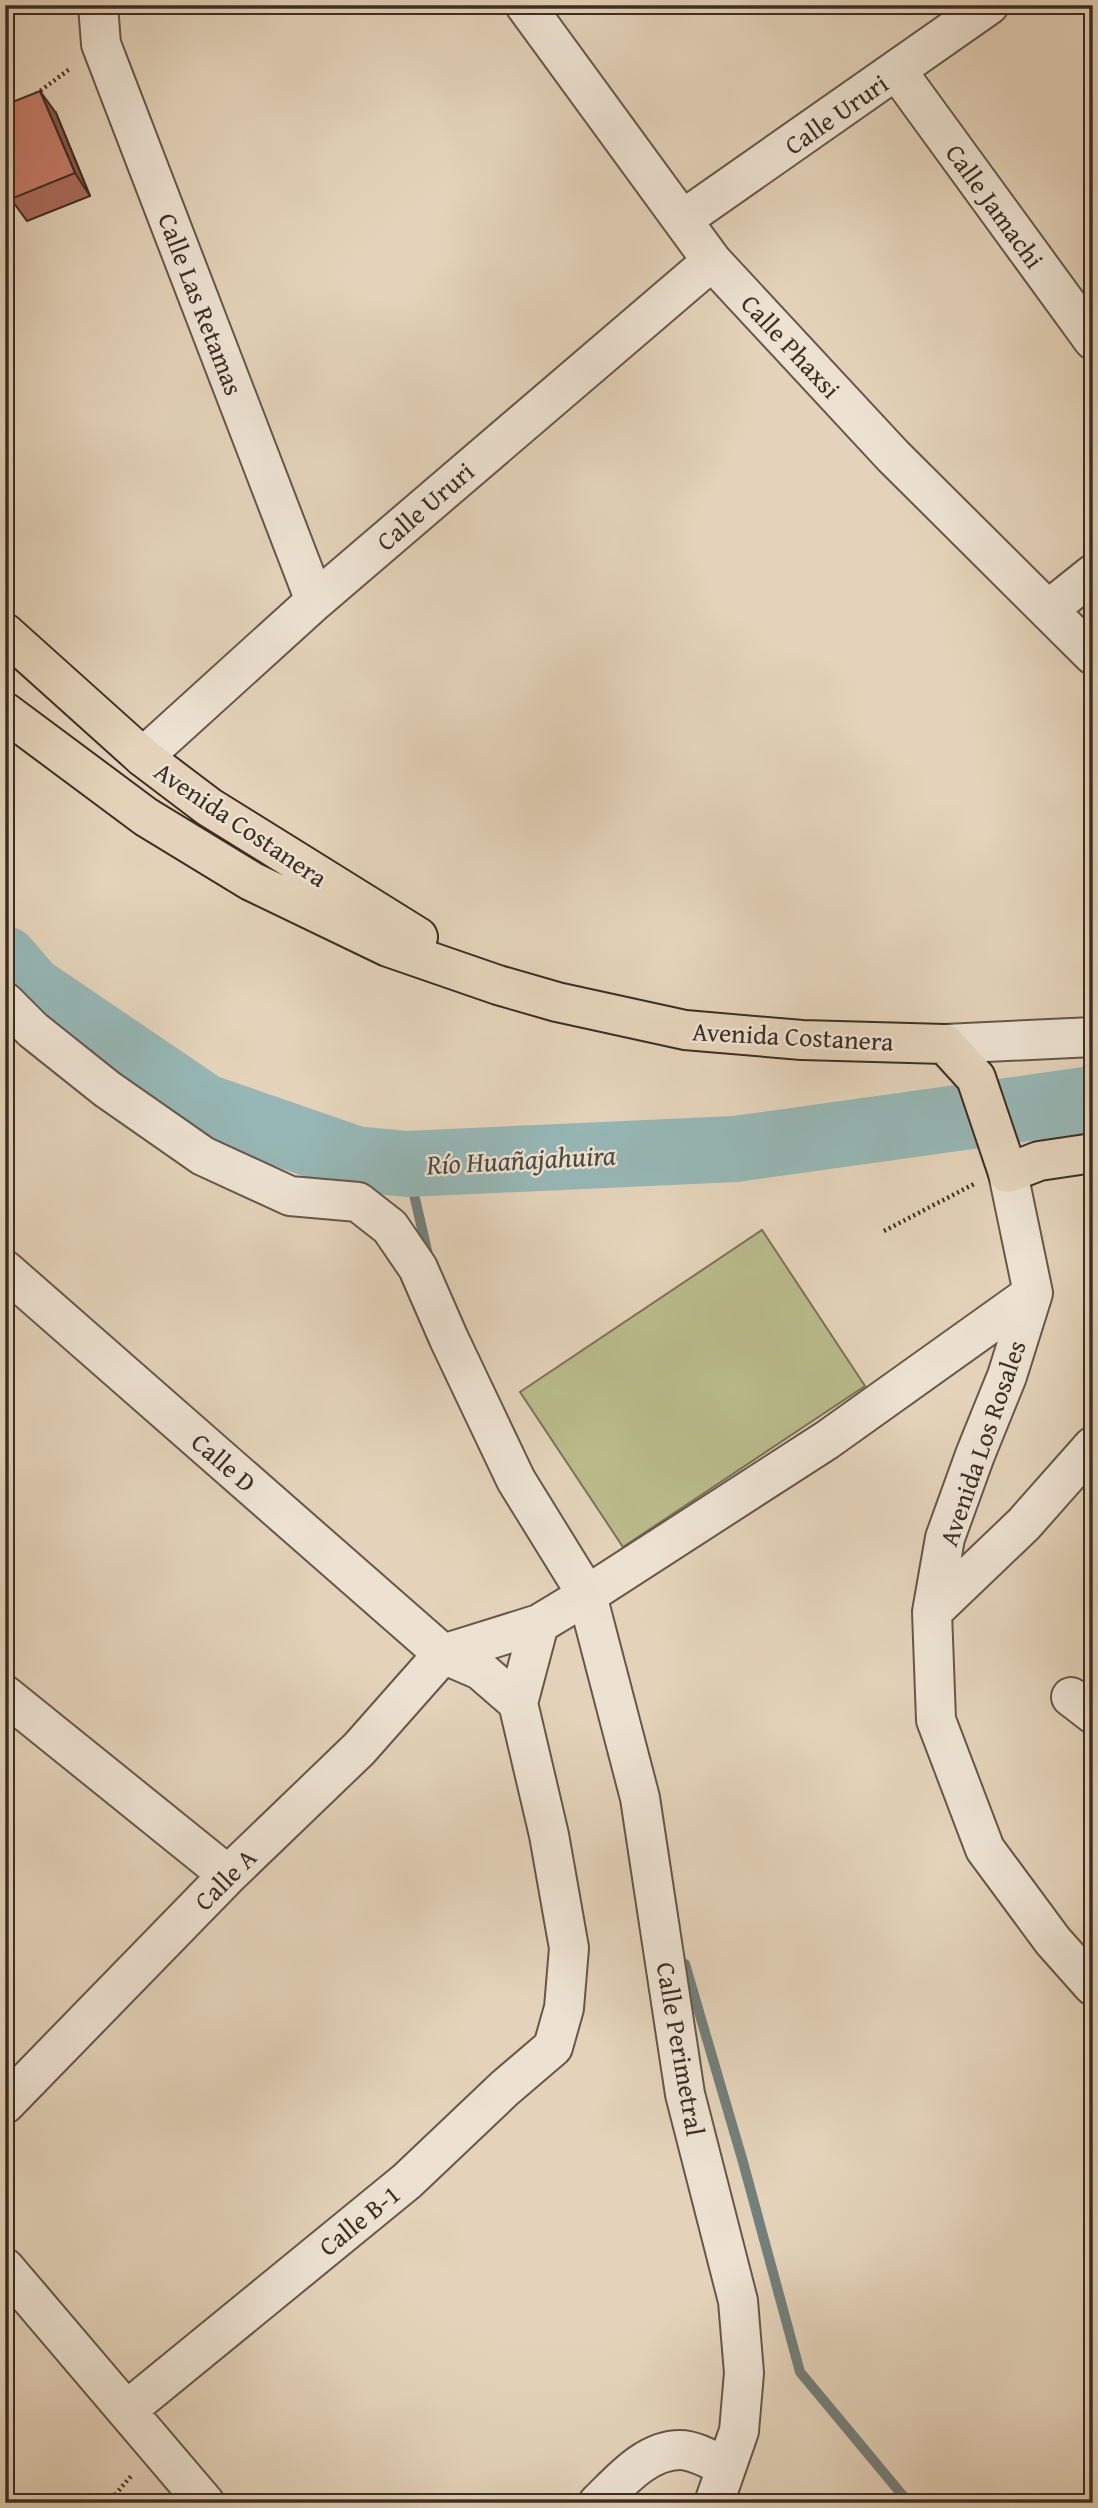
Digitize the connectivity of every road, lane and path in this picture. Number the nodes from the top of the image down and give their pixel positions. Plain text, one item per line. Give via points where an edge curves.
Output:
1 (98, 5) edge
2 (525, 5) edge
3 (989, 5) edge
4 (101, 44) junction
5 (897, 72) junction
6 (26, 102) edge
7 (682, 220) junction
8 (712, 261) junction
9 (1093, 340) edge
10 (1093, 574) edge
11 (315, 601) junction
12 (1048, 610) junction
13 (5, 633) edge
14 (1093, 655) edge
15 (5, 711) edge
16 (143, 757) junction
17 (498, 985) junction
18 (5, 1002) edge
19 (1093, 1037) edge
20 (944, 1044) junction
21 (1093, 1153) edge
22 (1006, 1168) junction
23 (884, 1231) dead end
24 (5, 1270) edge
25 (1033, 1293) junction
26 (1093, 1446) edge
27 (587, 1595) junction
28 (932, 1612) junction
29 (539, 1624) junction
30 (443, 1654) junction
31 (5, 1695) edge
32 (518, 1703) junction
33 (228, 1875) junction
34 (1093, 1986) edge
35 (5, 2104) edge
36 (5, 2268) edge
37 (127, 2410) junction
38 (726, 2467) junction
39 (205, 2503) edge
40 (598, 2503) edge
41 (714, 2503) edge

1 - 4 street, Calle Las Retamas
2 - 7 street, Calle Phaxsi
3 - 5 street, Calle Ururi
4 - 6 path
4 - 11 street, Calle Las Retamas
5 - 7 street, Calle Ururi
5 - 9 street, Calle Jamachi
7 - 8 street, Calle Phaxsi
8 - 11 street, Calle Ururi
8 - 12 street, Calle Phaxsi via 893,456
10 - 12 street
11 - 16 street, Calle Ururi
12 - 14 street, Calle Phaxsi
13 - 16 main road, Avenida Costanera
15 - 16 main road via 86,757 120,763
15 - 17 main road, Avenida Costanera via 146,817 251,881 388,947
16 - 17 main road, Avenida Costanera via 241,828
17 - 20 main road, Avenida Costanera via 685,1030 802,1040
18 - 27 street, Calle Perimetral via 107,1089 203,1156 290,1196 358,1202 390,1227 418,1268 516,1480
19 - 20 street, Avenida Costanera
20 - 22 main road, Avenida Los Rosales via 976,1078
21 - 22 main road
22 - 23 path
22 - 25 street, Avenida Los Rosales
24 - 30 street, Calle D
25 - 27 street via 827,1440
25 - 28 street, Avenida Los Rosales via 1007,1376 945,1538
26 - 28 street via 1024,1524
27 - 29 street
27 - 38 street, Calle Perimetral via 640,1798 685,2094 738,2301 744,2373 739,2431
28 - 34 street, Avenida Los Rosales via 936,1720 985,1849 1053,1941
29 - 30 street
29 - 32 street
30 - 32 street, Calle D via 480,1670
30 - 33 street, Calle A via 359,1749
31 - 33 street
32 - 37 street, Calle B-1 via 569,1948 564,2008 553,2047 407,2181
33 - 35 street, Calle A
36 - 37 street
37 - 39 street
38 - 40 street via 680,2450 662,2454 636,2466
38 - 41 street, Calle Perimetral

